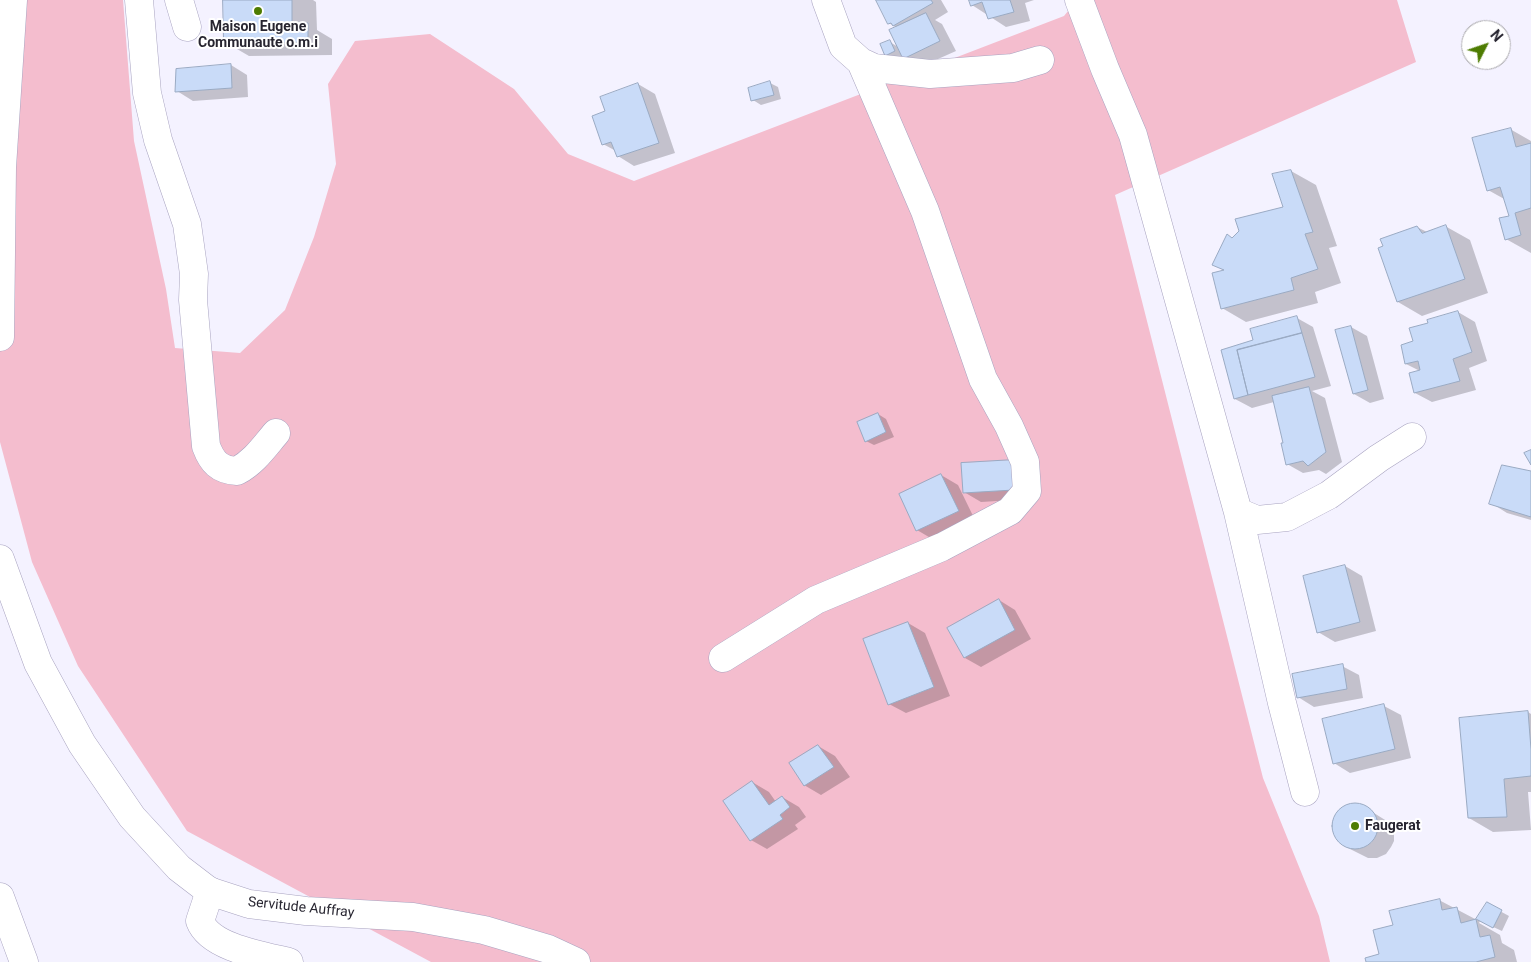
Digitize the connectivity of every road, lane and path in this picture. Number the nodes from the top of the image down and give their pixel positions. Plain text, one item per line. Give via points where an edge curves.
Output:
1 (13, 0) edge
2 (139, 0) edge
3 (179, 0) edge
4 (826, 0) edge
5 (1079, 0) edge
6 (187, 27) dead end
7 (1040, 60) dead end
8 (860, 62) junction
9 (0, 337) edge
10 (276, 432) dead end
11 (1412, 437) dead end
12 (1238, 512) junction
13 (0, 558) edge
14 (723, 658) dead end
15 (1306, 792) dead end
16 (210, 891) junction
17 (0, 897) edge
18 (24, 962) edge
19 (289, 962) edge
20 (576, 962) edge

1 - 9 street via 2,167
2 - 10 street via 147,93 158,140 188,224 206,446 216,465 237,471 255,458
3 - 6 street
4 - 8 street via 843,46
5 - 12 street via 1133,135
7 - 8 street via 1013,68 930,74 874,68
8 - 14 street via 925,211 983,378 1025,462 1027,491 1010,511 942,547 816,600
11 - 12 street via 1329,495 1287,517 1257,520
12 - 15 street
13 - 16 street, Servitude Auffray via 38,663 82,744 132,817 179,868
16 - 19 street via 200,921 209,933 230,947
16 - 20 street, Servitude Auffray via 250,904 306,911 413,917 484,930
17 - 18 street

